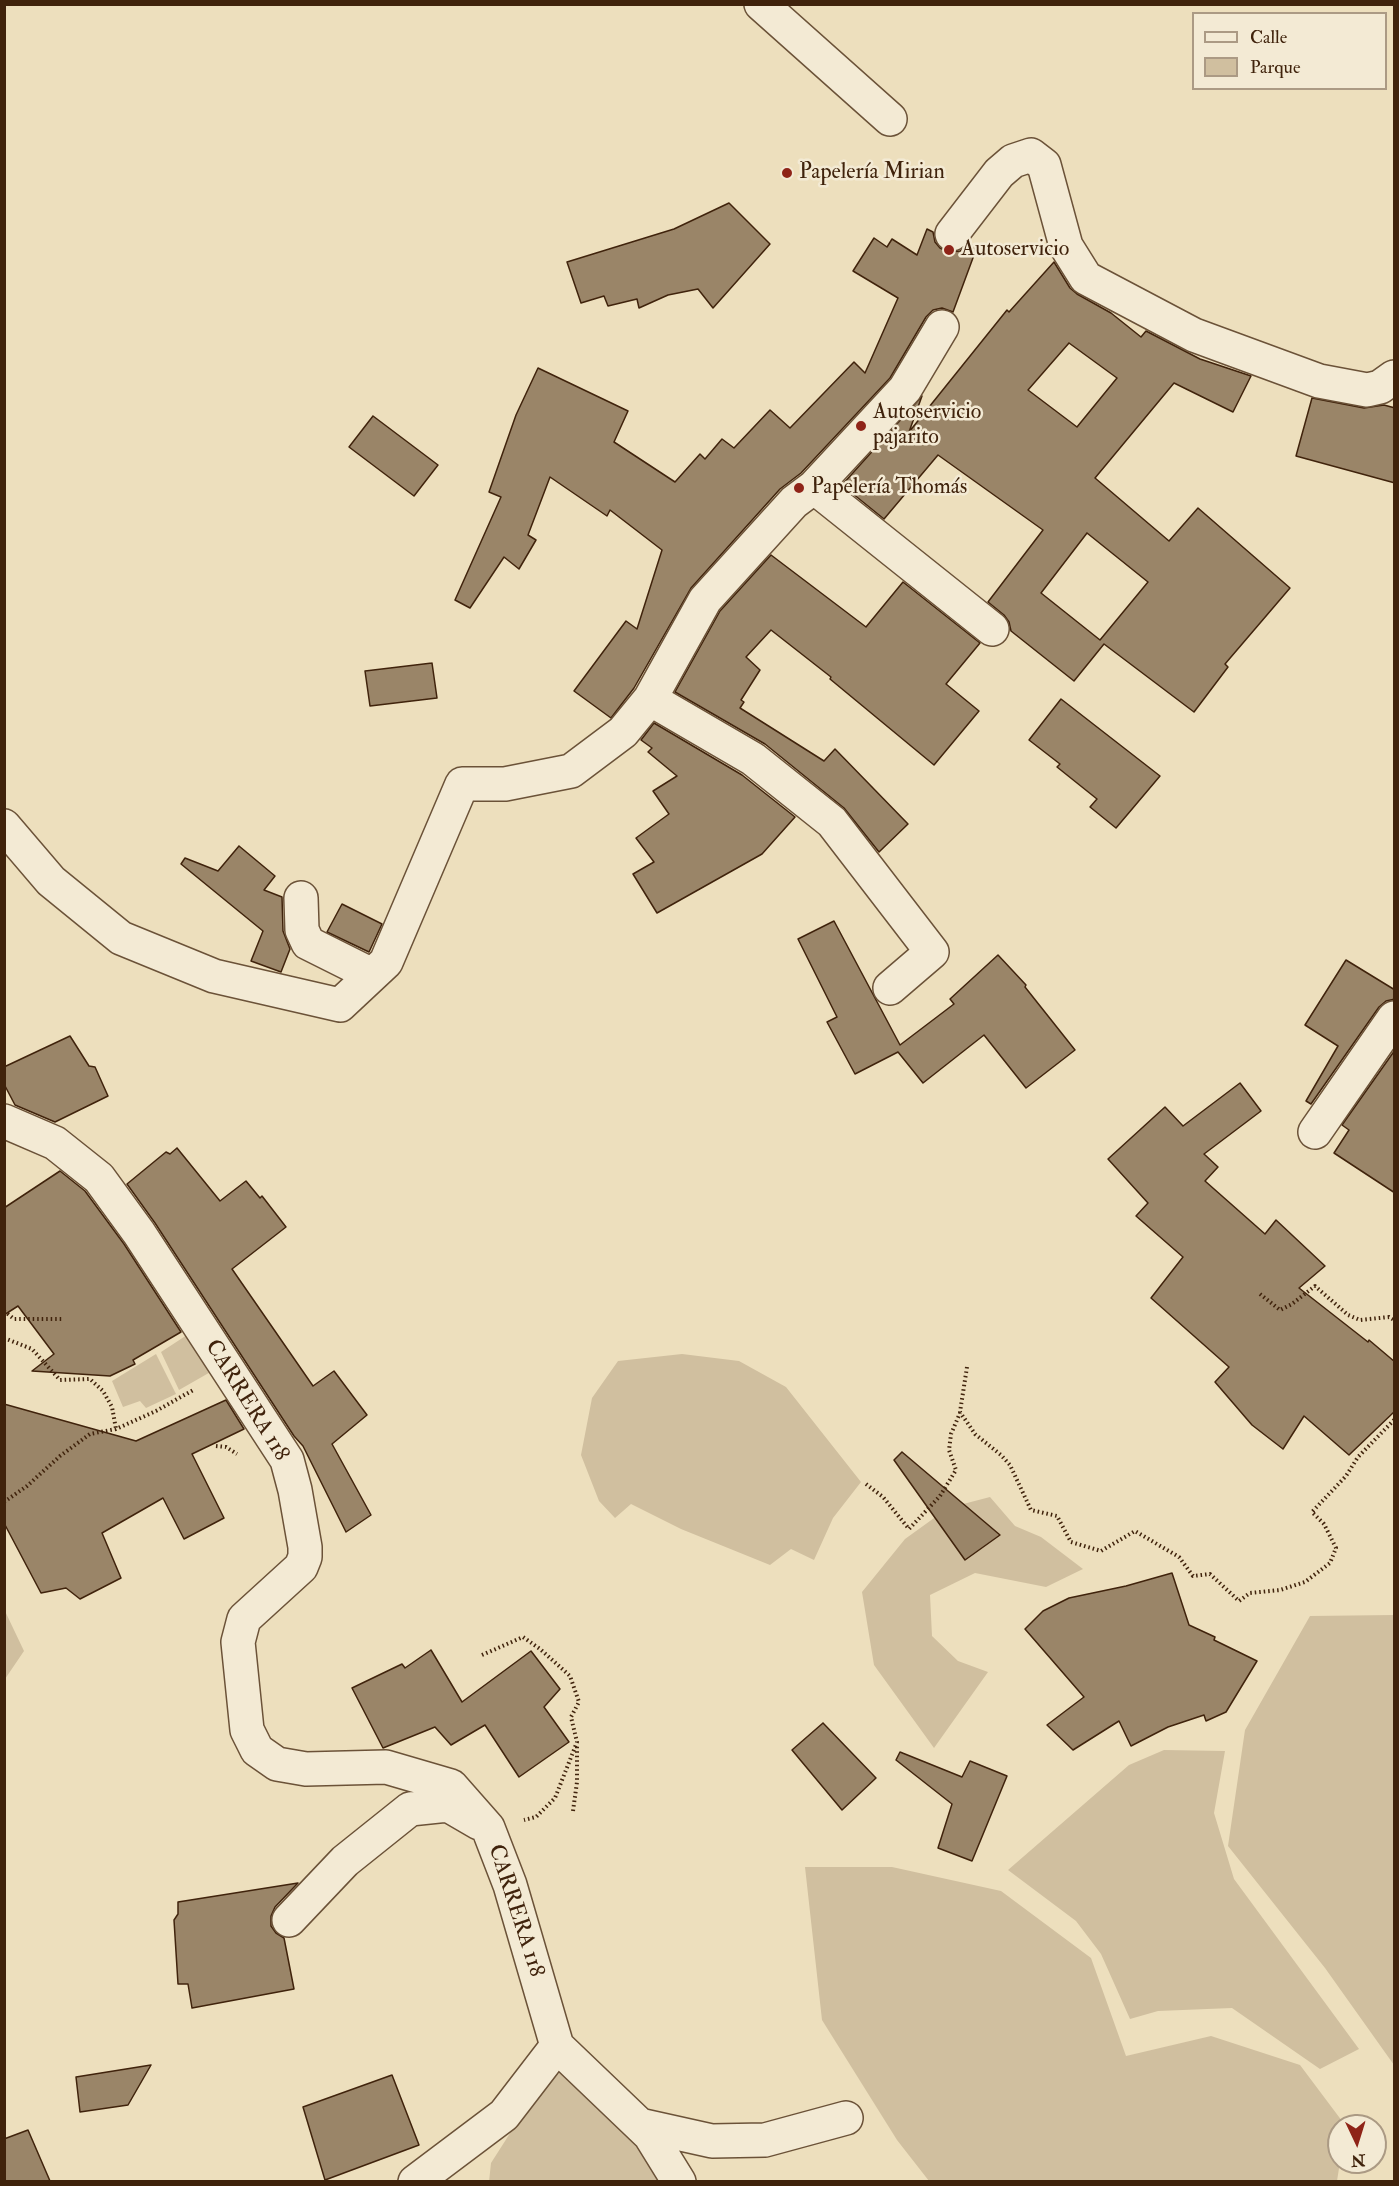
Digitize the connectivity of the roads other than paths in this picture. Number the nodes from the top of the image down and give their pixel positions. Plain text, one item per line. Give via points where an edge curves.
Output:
1 (761, 4) edge
2 (890, 119) dead end
3 (952, 234) dead end
4 (942, 327) dead end
5 (1395, 377) edge
6 (814, 487) junction
7 (992, 629) dead end
8 (650, 699) junction
9 (4, 826) edge
10 (301, 898) dead end
11 (372, 975) junction
12 (890, 988) dead end
13 (1395, 1018) edge
14 (4, 1121) edge
15 (1314, 1132) dead end
16 (488, 1828) junction
17 (289, 1920) dead end
18 (557, 2046) junction
19 (846, 2118) dead end
20 (640, 2125) junction
21 (415, 2181) edge
22 (679, 2181) edge

1 - 2 street
3 - 5 street via 999,173 1013,161 1031,155 1044,165 1066,246 1086,278 1194,335 1319,381 1367,390
4 - 6 street via 905,389
6 - 7 street
6 - 8 street via 794,502 705,600
8 - 11 street via 623,732 571,771 505,784 462,784 386,962
8 - 12 street via 753,759 832,822 932,952
9 - 11 street via 51,881 121,938 152,951 214,976 340,1005
10 - 11 street via 302,930 308,943
13 - 15 street
14 - 16 street, CARRERA 118 via 55,1143 99,1178 287,1460 305,1547 301,1567 244,1619 238,1642 247,1730 257,1750 277,1764 306,1769 386,1767 451,1786
16 - 17 street via 448,1805 410,1809 345,1861
16 - 18 street, CARRERA 118 via 510,1885
18 - 20 street
18 - 21 street via 504,2115
19 - 20 street via 765,2140 712,2141
20 - 22 street

